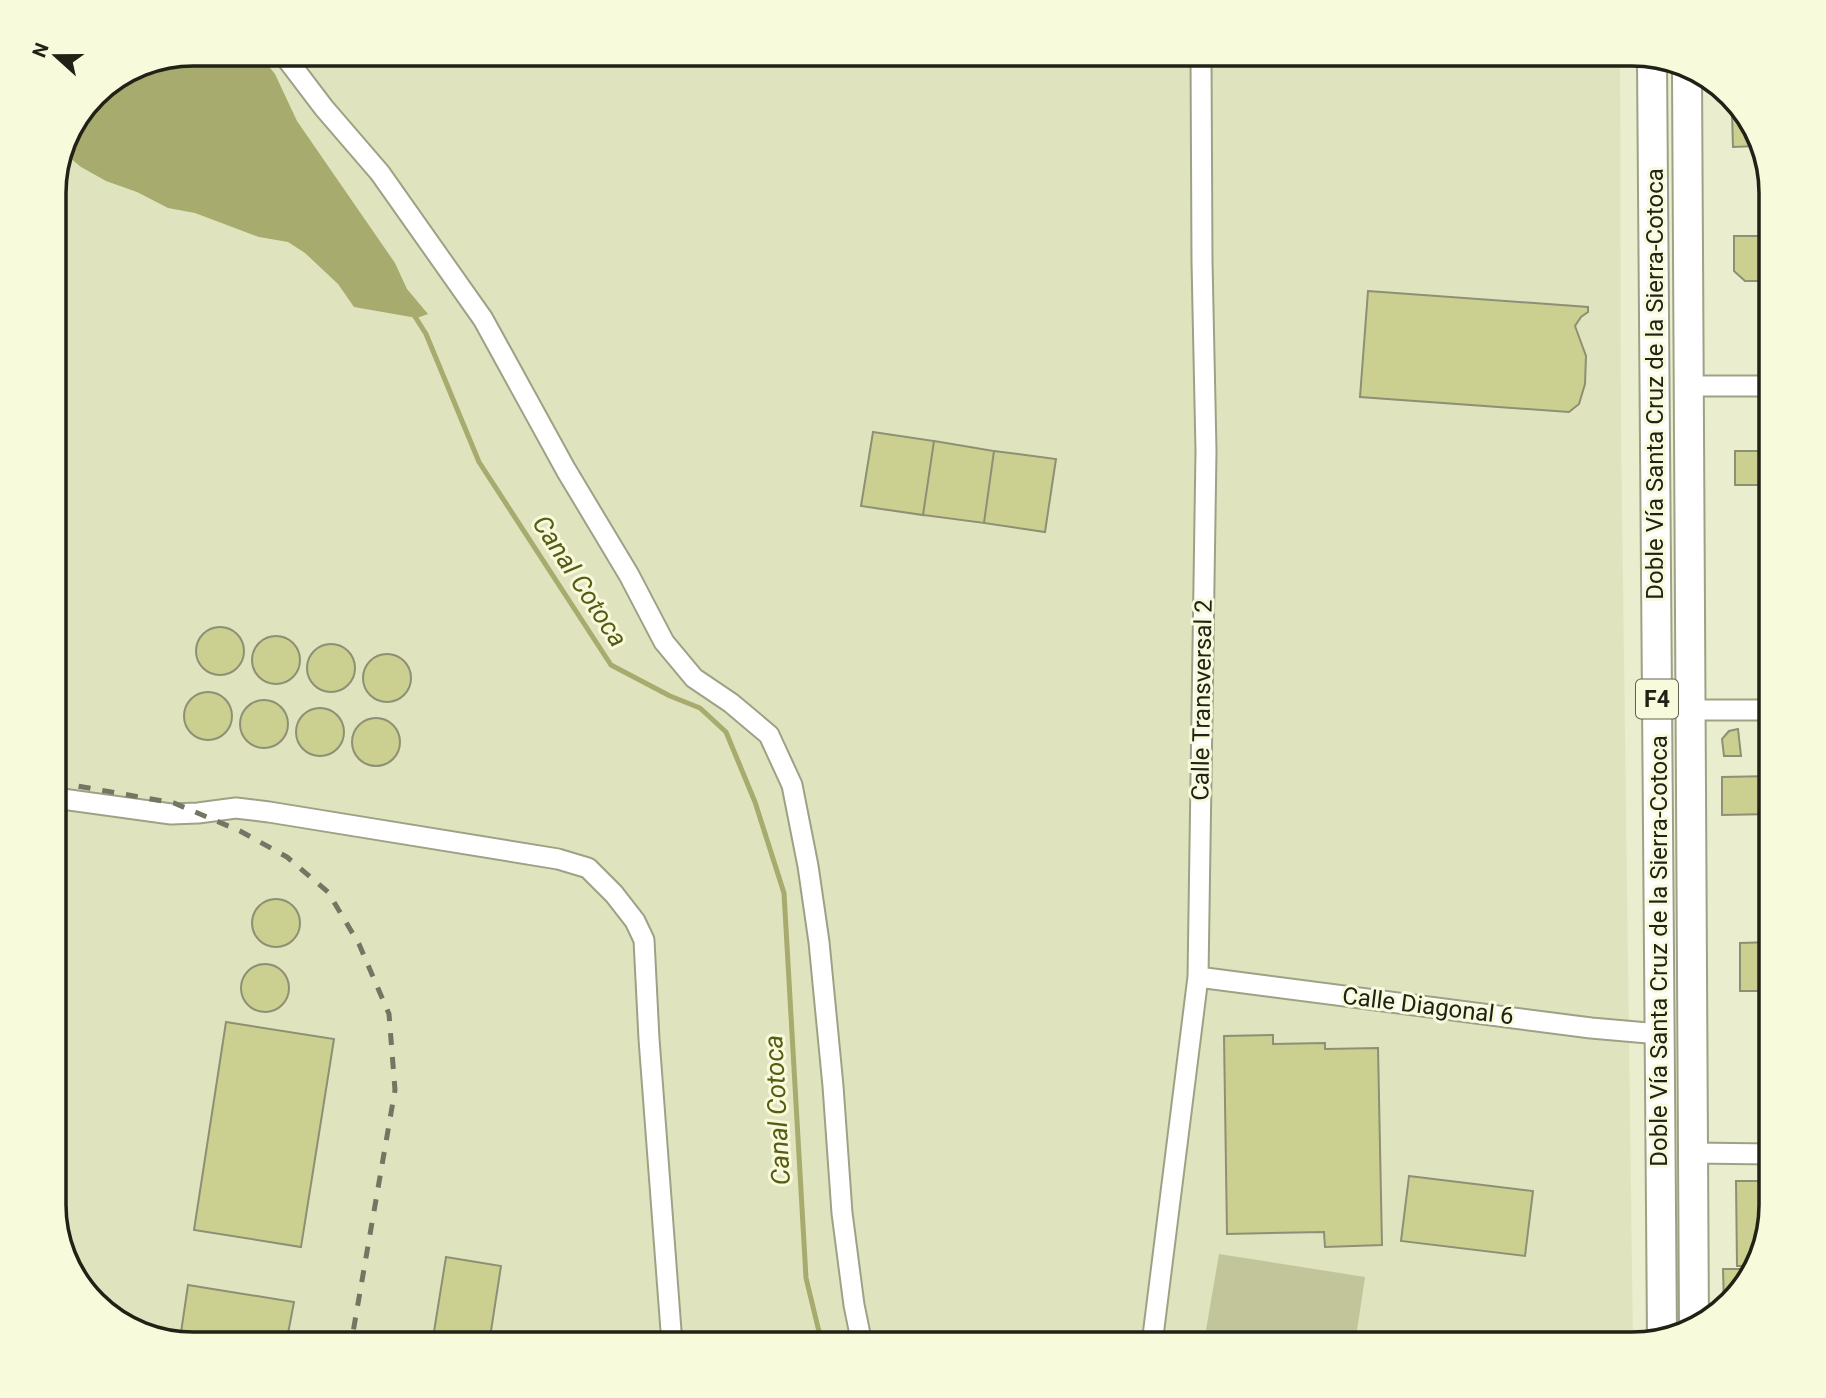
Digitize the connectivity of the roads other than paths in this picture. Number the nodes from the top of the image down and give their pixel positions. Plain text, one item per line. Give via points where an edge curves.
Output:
1 (292, 66) edge
2 (1201, 66) edge
3 (1652, 68) edge
4 (1687, 79) edge
5 (1689, 386) junction
6 (1759, 386) edge
7 (1691, 710) junction
8 (1759, 710) edge
9 (67, 800) edge
10 (1198, 977) junction
11 (1659, 1034) junction
12 (1693, 1153) junction
13 (1759, 1154) edge
14 (1694, 1315) edge
15 (1662, 1328) edge
16 (671, 1332) edge
17 (860, 1332) edge
18 (1154, 1332) edge

1 - 17 street via 388,183 483,319 664,642 694,678 769,735 792,785 819,942 842,1213
2 - 10 street, Calle Transversal 2 via 1206,451
3 - 11 highway, Doble Vía Santa Cruz de la Sierra-Cotoca / F4
4 - 5 highway, Doble Vía Santa Cruz de la Sierra-Cotoca / F4
5 - 6 street
5 - 7 highway, Doble Vía Santa Cruz de la Sierra-Cotoca / F4
7 - 8 street
7 - 12 highway, Doble Vía Santa Cruz de la Sierra-Cotoca / F4
9 - 16 street via 171,814 236,808 269,811 558,859 588,869 635,920 644,940
10 - 11 street, Calle Diagonal 6
10 - 18 street, Calle Transversal 2
11 - 15 highway, Doble Vía Santa Cruz de la Sierra-Cotoca / F4
12 - 13 street
12 - 14 highway, Doble Vía Santa Cruz de la Sierra-Cotoca / F4

